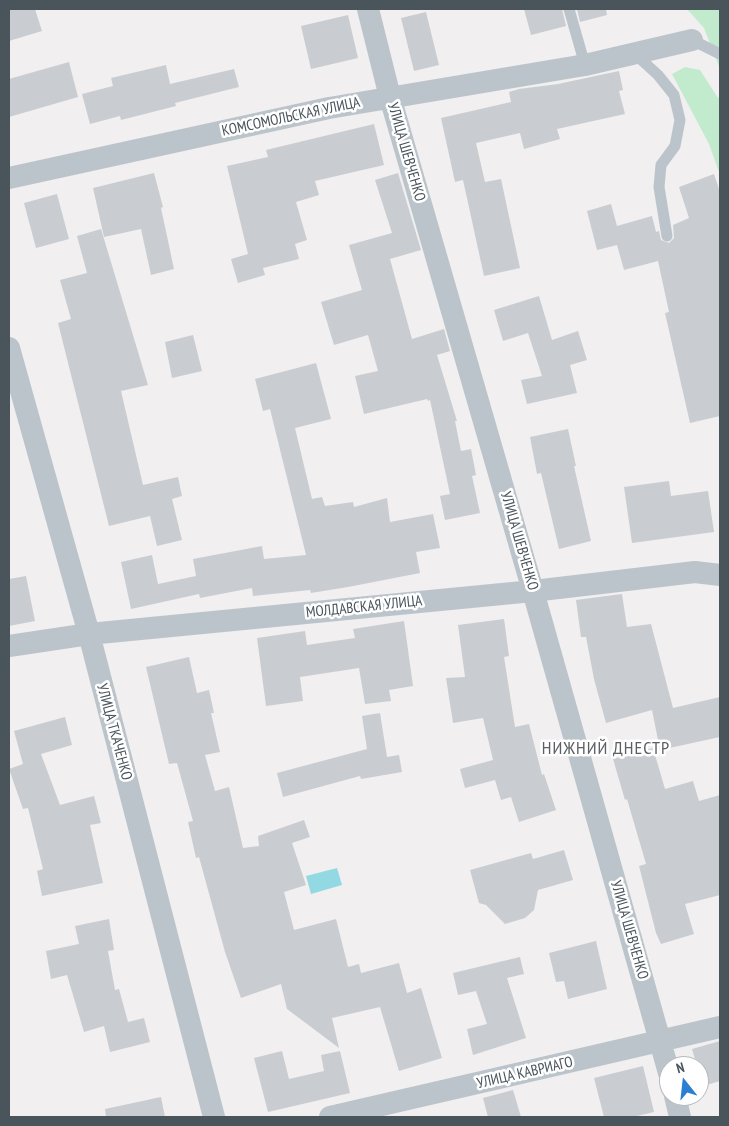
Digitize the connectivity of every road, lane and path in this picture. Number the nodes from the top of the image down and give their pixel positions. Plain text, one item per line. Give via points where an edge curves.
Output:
1 (368, 9) edge
2 (569, 9) edge
3 (692, 40) joint
4 (635, 54) junction
5 (720, 54) edge
6 (585, 65) junction
7 (390, 97) junction
8 (9, 178) edge
9 (667, 236) dead end
10 (9, 348) edge
11 (720, 575) edge
12 (533, 591) junction
13 (89, 634) junction
14 (9, 646) edge
15 (720, 1027) edge
16 (661, 1042) junction
17 (665, 1056) edge
18 (214, 1117) edge
19 (330, 1117) edge

1 - 7 street, УЛИЦА ШЕВЧЕНКО
2 - 6 lane
3 - 4 street, КОМСОМОЛЬСКАЯ УЛИЦА
3 - 5 lane
4 - 6 street, КОМСОМОЛЬСКАЯ УЛИЦА
4 - 9 lane via 674,94 680,120 675,146 661,165 659,187
6 - 7 street, КОМСОМОЛЬСКАЯ УЛИЦА
7 - 8 street, КОМСОМОЛЬСКАЯ УЛИЦА
7 - 12 street, УЛИЦА ШЕВЧЕНКО
10 - 13 street, УЛИЦА ТКАЧЕНКО
11 - 12 street, МОЛДАВСКАЯ УЛИЦА via 695,572
12 - 13 street, МОЛДАВСКАЯ УЛИЦА
12 - 16 street, УЛИЦА ШЕВЧЕНКО
13 - 14 street, МОЛДАВСКАЯ УЛИЦА
13 - 18 street, УЛИЦА ТКАЧЕНКО
15 - 16 street, УЛИЦА КАВРИАГО
16 - 17 street, УЛИЦА ШЕВЧЕНКО
16 - 19 street, УЛИЦА КАВРИАГО

